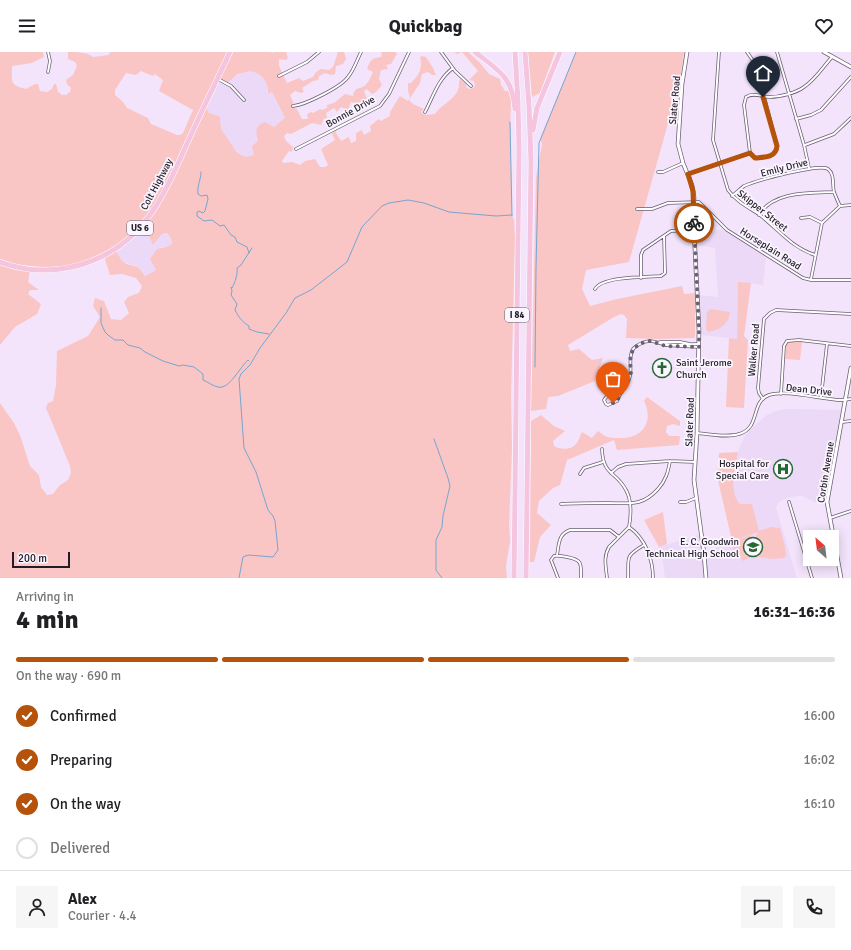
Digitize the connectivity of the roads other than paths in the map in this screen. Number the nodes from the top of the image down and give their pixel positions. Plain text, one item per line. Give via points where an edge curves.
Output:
1 (48, 52) edge
2 (230, 52) edge
3 (319, 52) edge
4 (361, 52) edge
5 (410, 52) edge
6 (441, 52) edge
7 (475, 52) edge
8 (515, 52) edge
9 (525, 52) edge
10 (560, 52) edge
11 (687, 52) edge
12 (719, 52) edge
13 (748, 52) edge
14 (777, 52) edge
15 (824, 52) edge
16 (833, 56) junction
17 (851, 67) edge
18 (453, 68) junction
19 (48, 72) dead end
20 (279, 76) dead end
21 (217, 78) junction
22 (851, 78) edge
23 (471, 86) dead end
24 (788, 93) junction
25 (763, 97) junction
26 (244, 100) dead end
27 (293, 106) dead end
28 (425, 112) dead end
29 (851, 118) edge
30 (796, 119) junction
31 (519, 140) junction
32 (804, 146) junction
33 (531, 148) junction
34 (296, 149) dead end
35 (750, 153) junction
36 (683, 163) junction
37 (720, 163) junction
38 (809, 168) junction
39 (658, 172) dead end
40 (688, 174) junction
41 (834, 192) junction
42 (732, 196) junction
43 (694, 202) junction
44 (840, 206) junction
45 (851, 206) edge
46 (637, 209) dead end
47 (759, 215) junction
48 (800, 218) dead end
49 (822, 223) junction
50 (694, 230) junction
51 (664, 236) junction
52 (815, 254) junction
53 (0, 262) edge
54 (641, 278) junction
55 (811, 280) junction
56 (851, 280) edge
57 (595, 289) dead end
58 (851, 314) edge
59 (657, 343) junction
60 (827, 344) junction
61 (699, 346) junction
62 (851, 346) edge
63 (851, 368) edge
64 (624, 386) junction
65 (781, 394) junction
66 (821, 397) junction
67 (763, 399) junction
68 (851, 399) edge
69 (846, 400) junction
70 (851, 421) edge
71 (842, 422) junction
72 (697, 433) junction
73 (602, 449) dead end
74 (670, 461) junction
75 (603, 462) junction
76 (695, 462) junction
77 (611, 473) junction
78 (580, 474) dead end
79 (696, 498) junction
80 (680, 502) dead end
81 (789, 502) dead end
82 (630, 503) junction
83 (561, 504) dead end
84 (851, 511) edge
85 (829, 519) junction
86 (629, 527) junction
87 (618, 537) junction
88 (644, 545) junction
89 (557, 556) junction
90 (514, 578) edge
91 (526, 578) edge
92 (558, 578) edge
93 (581, 578) edge
94 (607, 578) edge
95 (628, 578) edge
96 (653, 578) edge
97 (706, 578) edge
98 (812, 578) edge
99 (841, 578) edge

1 - 19 street
2 - 21 highway, Colt Highway / US 6
3 - 20 street via 307,62
4 - 27 street via 351,73 342,84
5 - 34 street, Bonnie Drive via 389,94 380,106
6 - 18 street
7 - 31 highway via 502,73 511,86
8 - 31 highway, I 84
9 - 33 highway, I 84
10 - 33 highway via 535,115
11 - 36 main road, Slater Road via 678,144
12 - 37 street, Skipper Street via 713,140
13 - 25 street via 756,65
14 - 24 street
15 - 16 main road
16 - 17 main road
16 - 24 street via 804,87
18 - 23 street
18 - 28 street via 441,80
21 - 26 street via 231,86
21 - 53 highway, Colt Highway / US 6 via 160,198 146,221 126,241 97,259 65,269 30,269
22 - 30 street via 821,110
24 - 25 street
24 - 30 street
25 - 35 street via 749,95 744,101
25 - 35 street via 777,146 774,154 764,157 755,158
29 - 32 street via 834,134
30 - 32 street
31 - 90 highway, I 84
32 - 38 street
33 - 91 highway, I 84
35 - 37 street
36 - 39 street
36 - 40 main road, Slater Road
37 - 40 street
37 - 42 street, Skipper Street
38 - 41 street, Emily Drive via 828,169 832,175
38 - 42 street, Emily Drive via 754,183
40 - 43 main road, Slater Road
41 - 44 street, Emily Drive
41 - 47 street via 806,193 773,201 762,209
42 - 47 street, Skipper Street via 744,207
43 - 46 street via 668,203
43 - 50 main road, Slater Road
43 - 55 street, Horseplain Road via 700,203 727,230 803,278
44 - 45 street
44 - 49 street
47 - 52 street, Skipper Street via 793,244
48 - 49 street via 810,217
49 - 52 street
50 - 51 street via 671,231
50 - 61 main road, Slater Road
51 - 54 street via 643,250
51 - 54 street via 665,273 661,276
52 - 55 street
54 - 57 street via 615,279 598,285
55 - 56 street, Horseplain Road
58 - 67 street, Walker Road via 776,310 770,312 764,319 758,388
59 - 61 street
59 - 61 street via 666,346
59 - 64 street via 641,343 633,349 630,360 631,374
60 - 62 street
60 - 65 street via 794,340 786,342
60 - 66 street
61 - 72 main road, Slater Road
63 - 69 main road, Corbin Avenue
64 - 64 street via 606,396 606,404 617,401
65 - 66 street, Dean Drive
65 - 67 street, Dean Drive
66 - 69 street, Dean Drive
67 - 72 street via 748,430 731,435
68 - 69 street, Dean Drive
69 - 71 main road, Corbin Avenue
70 - 71 street
71 - 85 main road, Corbin Avenue via 827,494
72 - 76 main road, Slater Road
73 - 75 street
74 - 76 street
74 - 77 street via 626,464
74 - 82 street via 664,482 651,496 644,501
75 - 77 street
75 - 78 street via 584,468
76 - 79 main road, Slater Road
77 - 82 street via 627,490
79 - 80 street
79 - 97 main road, Slater Road
81 - 98 street
82 - 83 street
82 - 86 street
84 - 85 street
85 - 99 main road, Corbin Avenue
86 - 87 street
86 - 88 street via 638,534
87 - 89 street via 610,530 570,530 560,537
87 - 94 street via 605,556
88 - 95 street via 633,551 628,558
88 - 96 street via 650,557
89 - 92 street via 551,560
89 - 93 street via 579,561

